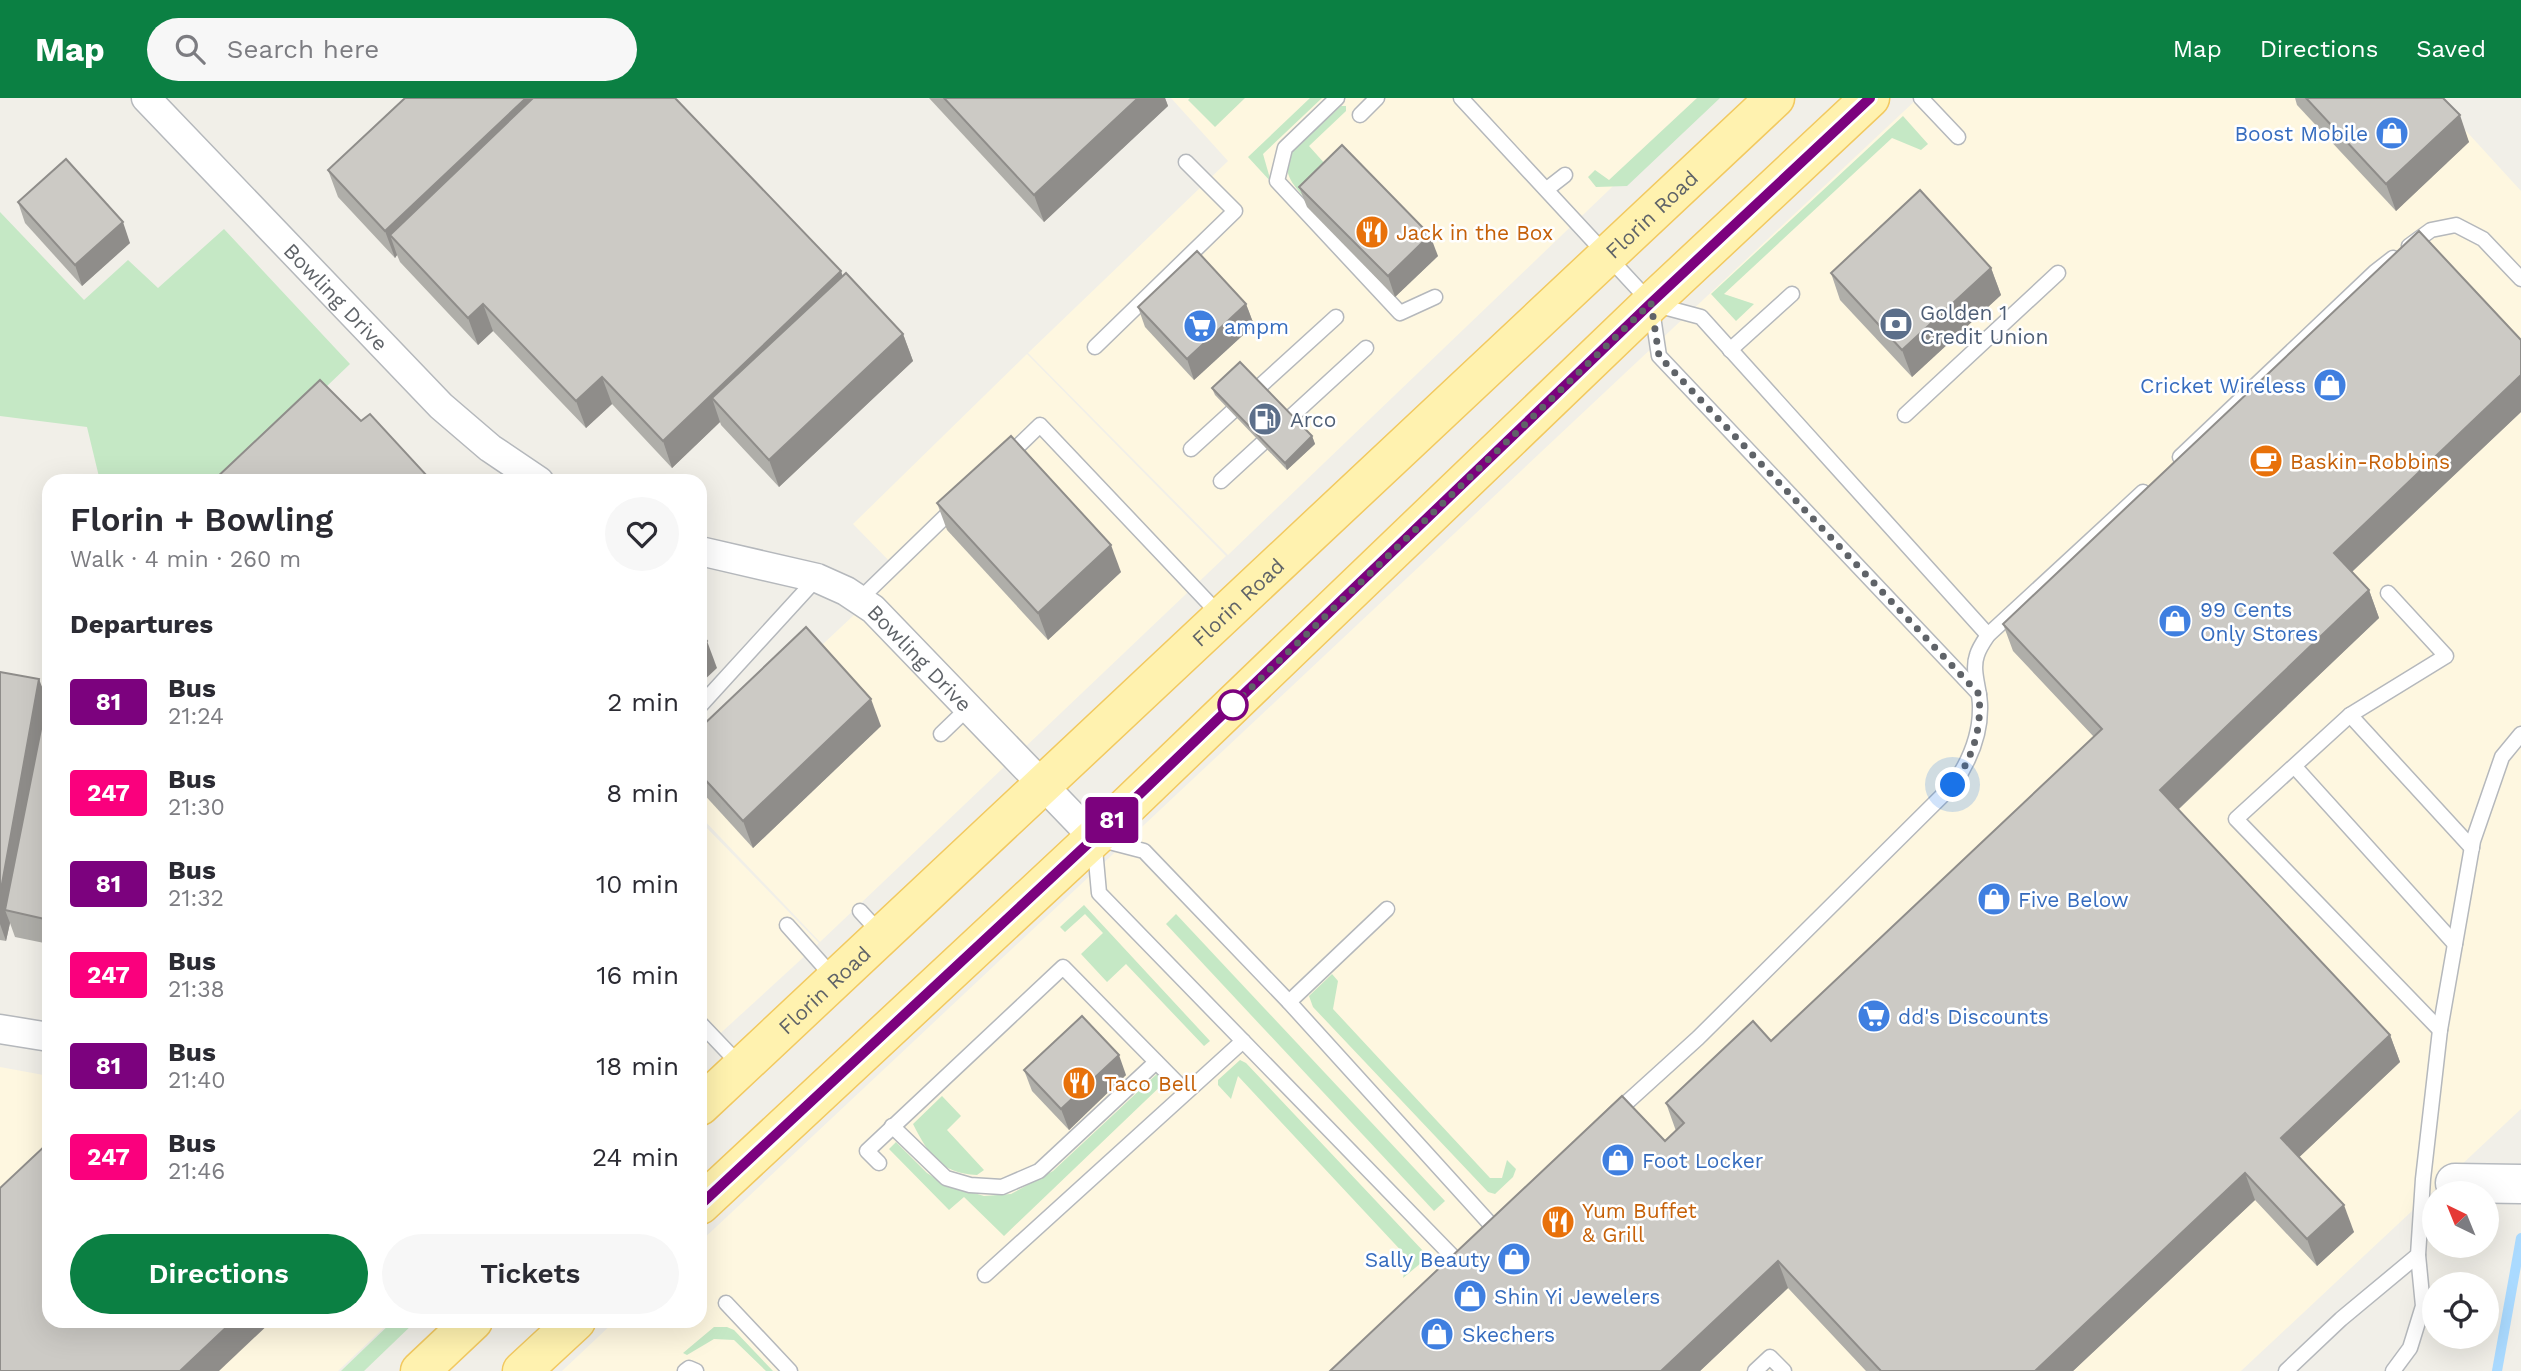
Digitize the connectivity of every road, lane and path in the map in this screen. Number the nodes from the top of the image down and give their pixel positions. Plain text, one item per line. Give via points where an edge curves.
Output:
1 (146, 98) edge
2 (1337, 98) edge
3 (1377, 98) edge
4 (1461, 98) edge
5 (1775, 98) edge
6 (1870, 98) edge
7 (1921, 98) edge
8 (1360, 115) dead end
9 (1958, 137) dead end
10 (1186, 162) dead end
11 (1565, 175) dead end
12 (1547, 189) junction
13 (1609, 255) junction
14 (2058, 273) dead end
15 (2521, 279) edge
16 (1793, 294) dead end
17 (1435, 297) dead end
18 (1651, 303) junction
19 (1336, 317) dead end
20 (1095, 347) dead end
21 (1366, 348) dead end
22 (1730, 350) junction
23 (1905, 415) dead end
24 (1191, 449) dead end
25 (2170, 467) edge
26 (992, 471) edge
27 (529, 474) edge
28 (1221, 481) dead end
29 (2151, 485) edge
30 (964, 499) edge
31 (707, 553) edge
32 (817, 578) junction
33 (2388, 593) dead end
34 (859, 600) junction
35 (1222, 616) junction
36 (1988, 635) junction
37 (1979, 694) junction
38 (707, 698) edge
39 (969, 707) junction
40 (2350, 715) junction
41 (941, 734) dead end
42 (2521, 734) edge
43 (2295, 767) junction
44 (1043, 782) junction
45 (1094, 838) junction
46 (2472, 848) junction
47 (1387, 909) dead end
48 (787, 925) dead end
49 (2455, 944) junction
50 (835, 979) junction
51 (1289, 1002) junction
52 (0, 1029) edge
53 (2441, 1030) junction
54 (707, 1031) edge
55 (42, 1036) edge
56 (1243, 1041) junction
57 (1156, 1062) junction
58 (741, 1067) junction
59 (1185, 1091) junction
60 (707, 1099) edge
61 (892, 1126) junction
62 (1598, 1128) edge
63 (879, 1163) dead end
64 (2439, 1181) edge
65 (2499, 1183) edge
66 (2521, 1184) edge
67 (707, 1198) edge
68 (1493, 1227) edge
69 (2422, 1241) edge
70 (2418, 1255) junction
71 (1455, 1260) edge
72 (985, 1275) dead end
73 (726, 1303) dead end
74 (466, 1328) edge
75 (568, 1328) edge
76 (420, 1371) edge
77 (522, 1371) edge
78 (685, 1371) edge
79 (696, 1371) edge
80 (790, 1371) edge
81 (1755, 1371) edge
82 (1784, 1371) edge
83 (2286, 1371) edge
84 (2393, 1371) edge

1 - 27 street, Bowling Drive via 441,406
2 - 17 lane via 1284,148 1277,181 1400,313
3 - 8 lane
4 - 12 lane
5 - 13 main road, Florin Road
6 - 18 main road
7 - 9 lane
10 - 20 lane via 1235,211
11 - 12 lane
12 - 13 lane
13 - 18 lane
13 - 35 main road, Florin Road
14 - 23 lane
15 - 25 lane via 2483,240 2456,225 2431,230 2375,272
16 - 22 lane
18 - 22 lane via 1701,317
18 - 37 lane via 1659,356
18 - 45 main road
19 - 24 lane
21 - 28 lane
22 - 36 lane
26 - 35 lane via 1040,425
29 - 36 lane
30 - 34 lane
31 - 32 street, Bowling Drive
32 - 34 street, Bowling Drive
32 - 38 lane
33 - 40 lane via 2446,656
34 - 39 street, Bowling Drive
35 - 44 main road, Florin Road
36 - 37 lane via 1977,655
37 - 62 lane via 1977,740 1953,785 1698,1038
39 - 41 lane
39 - 44 street, Bowling Drive
40 - 43 lane
40 - 46 lane
42 - 46 lane via 2502,757
43 - 49 lane
43 - 53 lane via 2236,819
44 - 45 street, Bowling Drive
44 - 50 main road, Florin Road via 871,923
45 - 51 lane via 1144,851
45 - 56 lane via 1099,893
45 - 67 main road
46 - 49 lane
47 - 51 lane
48 - 50 lane
49 - 53 lane
50 - 58 main road, Florin Road
51 - 68 lane
52 - 55 street
53 - 64 lane
54 - 58 lane
56 - 59 lane
56 - 71 lane
57 - 59 lane
57 - 61 lane via 1039,1171 1002,1187 946,1178
57 - 61 lane via 1063,967
58 - 60 main road, Florin Road
59 - 72 lane
61 - 63 lane via 867,1151
65 - 66 street
69 - 70 lane
70 - 83 lane
70 - 84 lane via 2423,1306 2410,1348
73 - 80 lane
74 - 76 main road
75 - 77 main road
78 - 79 lane
81 - 82 lane via 1770,1357

